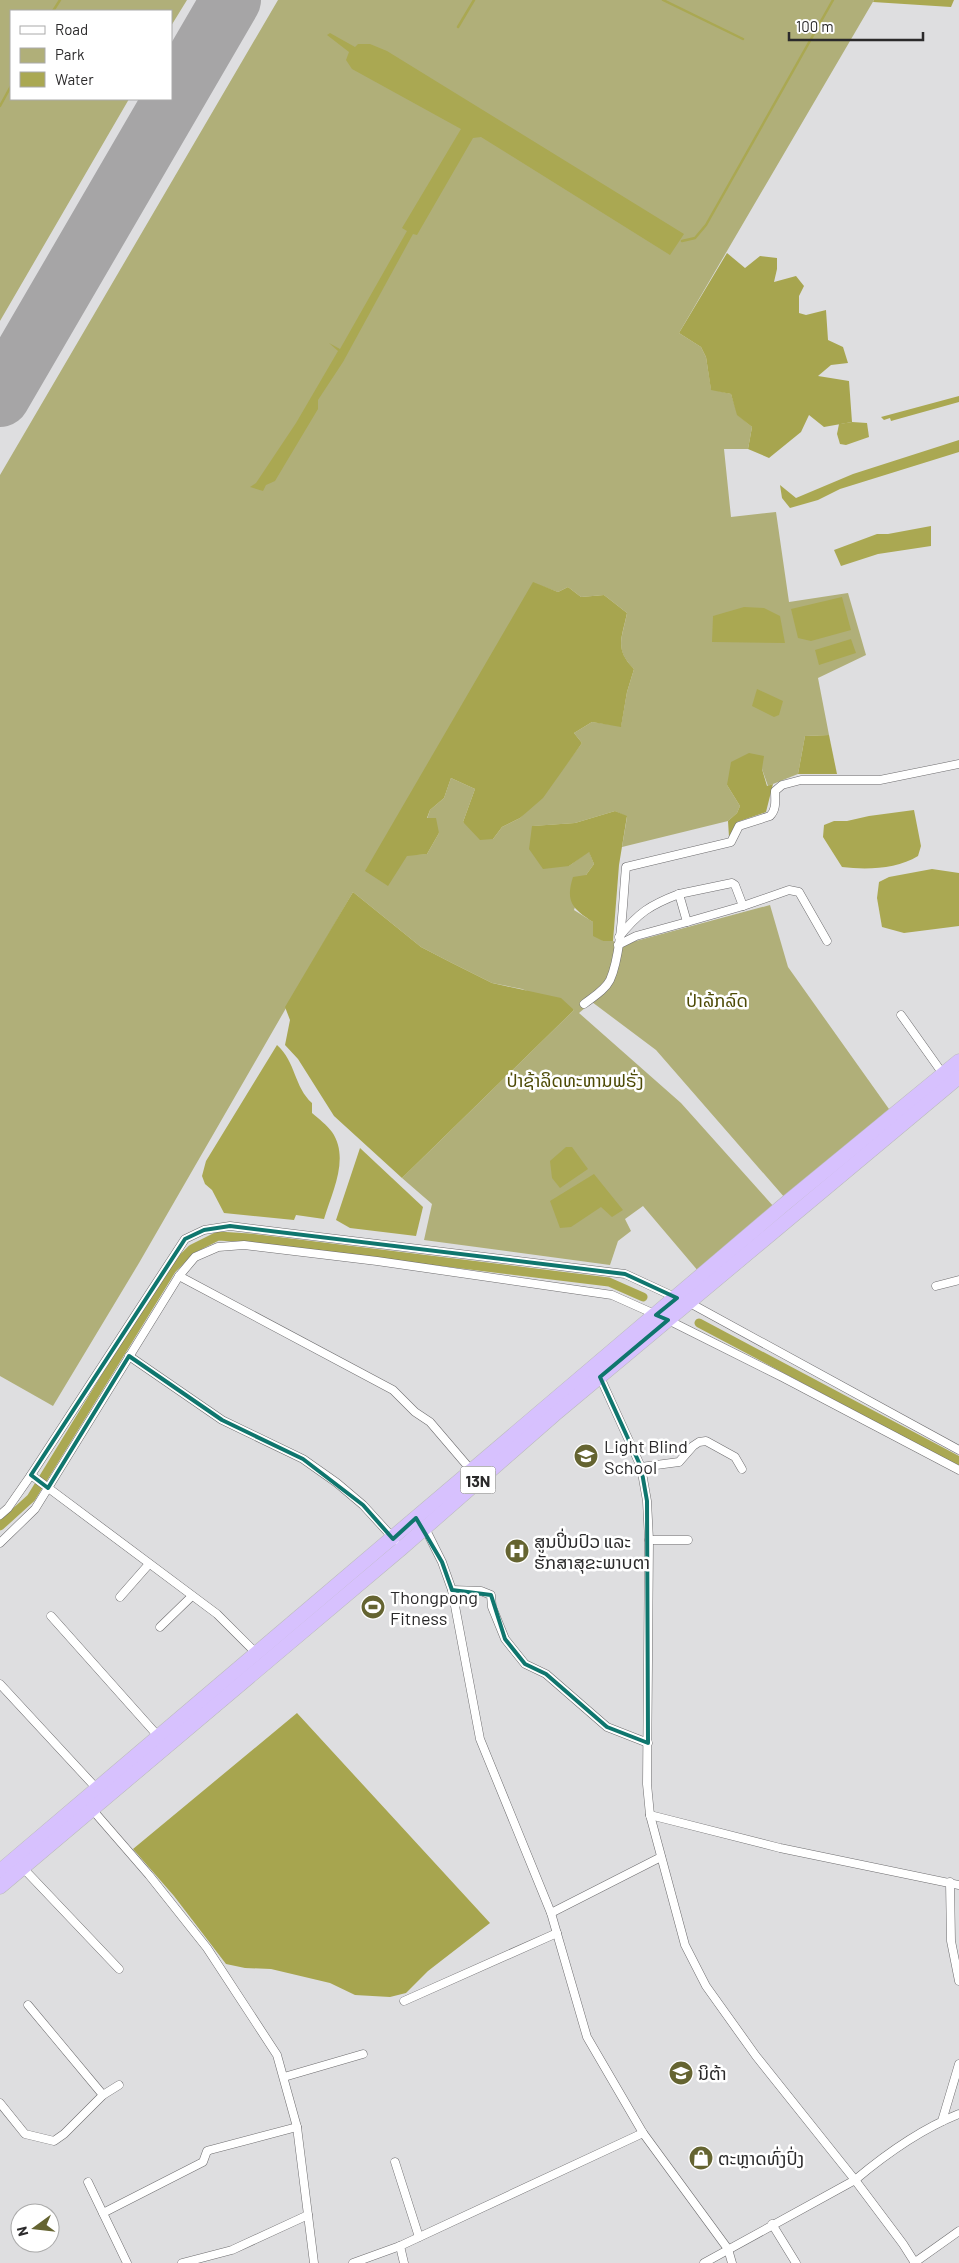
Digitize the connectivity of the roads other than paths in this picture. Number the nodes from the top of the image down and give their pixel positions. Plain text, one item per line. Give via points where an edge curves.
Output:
1 (959, 764) edge
2 (679, 894) junction
3 (743, 906) junction
4 (687, 922) junction
5 (618, 941) junction
6 (827, 942) dead end
7 (584, 1004) dead end
8 (900, 1015) dead end
9 (959, 1061) edge
10 (943, 1074) junction
11 (959, 1077) edge
12 (179, 1276) junction
13 (959, 1280) edge
14 (936, 1286) dead end
15 (683, 1300) junction
16 (662, 1317) junction
17 (129, 1356) junction
18 (600, 1377) junction
19 (959, 1450) edge
20 (641, 1467) junction
21 (742, 1469) dead end
22 (471, 1470) junction
23 (959, 1470) edge
24 (33, 1476) junction
25 (46, 1486) junction
26 (0, 1515) edge
27 (420, 1522) junction
28 (649, 1540) junction
29 (688, 1540) dead end
30 (0, 1543) edge
31 (398, 1543) junction
32 (149, 1564) junction
33 (452, 1590) junction
34 (192, 1596) junction
35 (120, 1597) dead end
36 (51, 1616) dead end
37 (160, 1627) dead end
38 (258, 1654) junction
39 (0, 1684) edge
40 (158, 1736) junction
41 (648, 1743) junction
42 (100, 1793) junction
43 (87, 1804) junction
44 (650, 1815) junction
45 (661, 1857) junction
46 (23, 1868) junction
47 (0, 1871) edge
48 (950, 1882) junction
49 (959, 1885) edge
50 (0, 1887) edge
51 (552, 1913) junction
52 (557, 1933) junction
53 (119, 1969) dead end
54 (959, 1981) edge
55 (404, 2001) dead end
56 (28, 2005) dead end
57 (363, 2054) dead end
58 (959, 2064) edge
59 (284, 2077) junction
60 (119, 2085) dead end
61 (103, 2095) junction
62 (0, 2103) edge
63 (959, 2114) edge
64 (942, 2121) junction
65 (296, 2128) junction
66 (643, 2133) junction
67 (395, 2162) dead end
68 (855, 2180) junction
69 (88, 2182) dead end
70 (104, 2212) junction
71 (308, 2216) junction
72 (772, 2224) junction
73 (959, 2231) edge
74 (419, 2237) junction
75 (400, 2246) junction
76 (728, 2249) junction
77 (127, 2263) edge
78 (182, 2263) edge
79 (314, 2263) edge
80 (352, 2263) edge
81 (404, 2263) edge
82 (704, 2263) edge
83 (732, 2263) edge
84 (796, 2263) edge
85 (915, 2263) edge

1 - 5 street via 880,780 801,780 778,787 773,813 739,826 731,842 626,867
2 - 3 street via 732,883
2 - 4 street
2 - 5 street via 649,906 631,922
3 - 4 street
3 - 6 street via 789,890 799,892
4 - 5 street
5 - 7 street via 609,980
8 - 10 street
9 - 10 highway, 13N
10 - 15 highway, 13N via 786,1203
11 - 15 highway, 13N
12 - 16 street via 195,1257 218,1247 244,1245 612,1295
12 - 17 street
12 - 22 street via 393,1390 430,1422
13 - 14 street
15 - 16 highway, 13N
15 - 19 street
15 - 24 street via 625,1274 230,1226 204,1230 185,1238
16 - 18 highway, 13N
16 - 22 highway, 13N
16 - 23 street
17 - 25 street
17 - 31 street via 222,1420 303,1459 363,1505
18 - 20 street
18 - 27 highway, 13N
20 - 21 street via 679,1462 693,1446 706,1441 735,1457
20 - 28 street
22 - 27 highway, 13N
24 - 25 street
24 - 26 street
25 - 30 street via 35,1509
25 - 32 street
27 - 31 highway, 13N
27 - 33 street via 442,1562
28 - 29 street
28 - 41 street
31 - 38 highway, 13N
31 - 42 highway, 13N
32 - 34 street
32 - 35 street
33 - 41 street via 481,1591 491,1595 492,1607 505,1639 525,1664 546,1674 607,1726
33 - 51 street via 480,1739
34 - 37 street
34 - 38 street via 217,1614
36 - 40 street
38 - 40 highway, 13N
39 - 42 street
40 - 42 highway, 13N
41 - 44 street
42 - 43 highway, 13N
43 - 46 highway, 13N
43 - 47 highway, 13N
43 - 59 street via 207,1948 277,2055
44 - 45 street
44 - 48 street via 780,1848
45 - 51 street
45 - 68 street via 685,1945 706,1986 756,2056
46 - 50 highway, 13N
46 - 53 street
48 - 49 street
48 - 54 street via 951,1941
51 - 52 street
52 - 55 street
52 - 66 street via 587,2037
56 - 61 street
57 - 59 street
58 - 64 street
59 - 65 street
60 - 61 street
61 - 62 street via 54,2141 25,2134
63 - 64 street
64 - 68 street via 875,2163
65 - 70 street via 207,2151 203,2162
65 - 71 street
66 - 74 street
66 - 76 street
67 - 74 street
68 - 72 street
68 - 85 street
69 - 70 street
70 - 77 street
71 - 78 street via 232,2250
71 - 79 street
72 - 76 street
72 - 84 street
73 - 85 street
74 - 75 street
75 - 80 street
75 - 81 street
76 - 82 street
76 - 83 street

